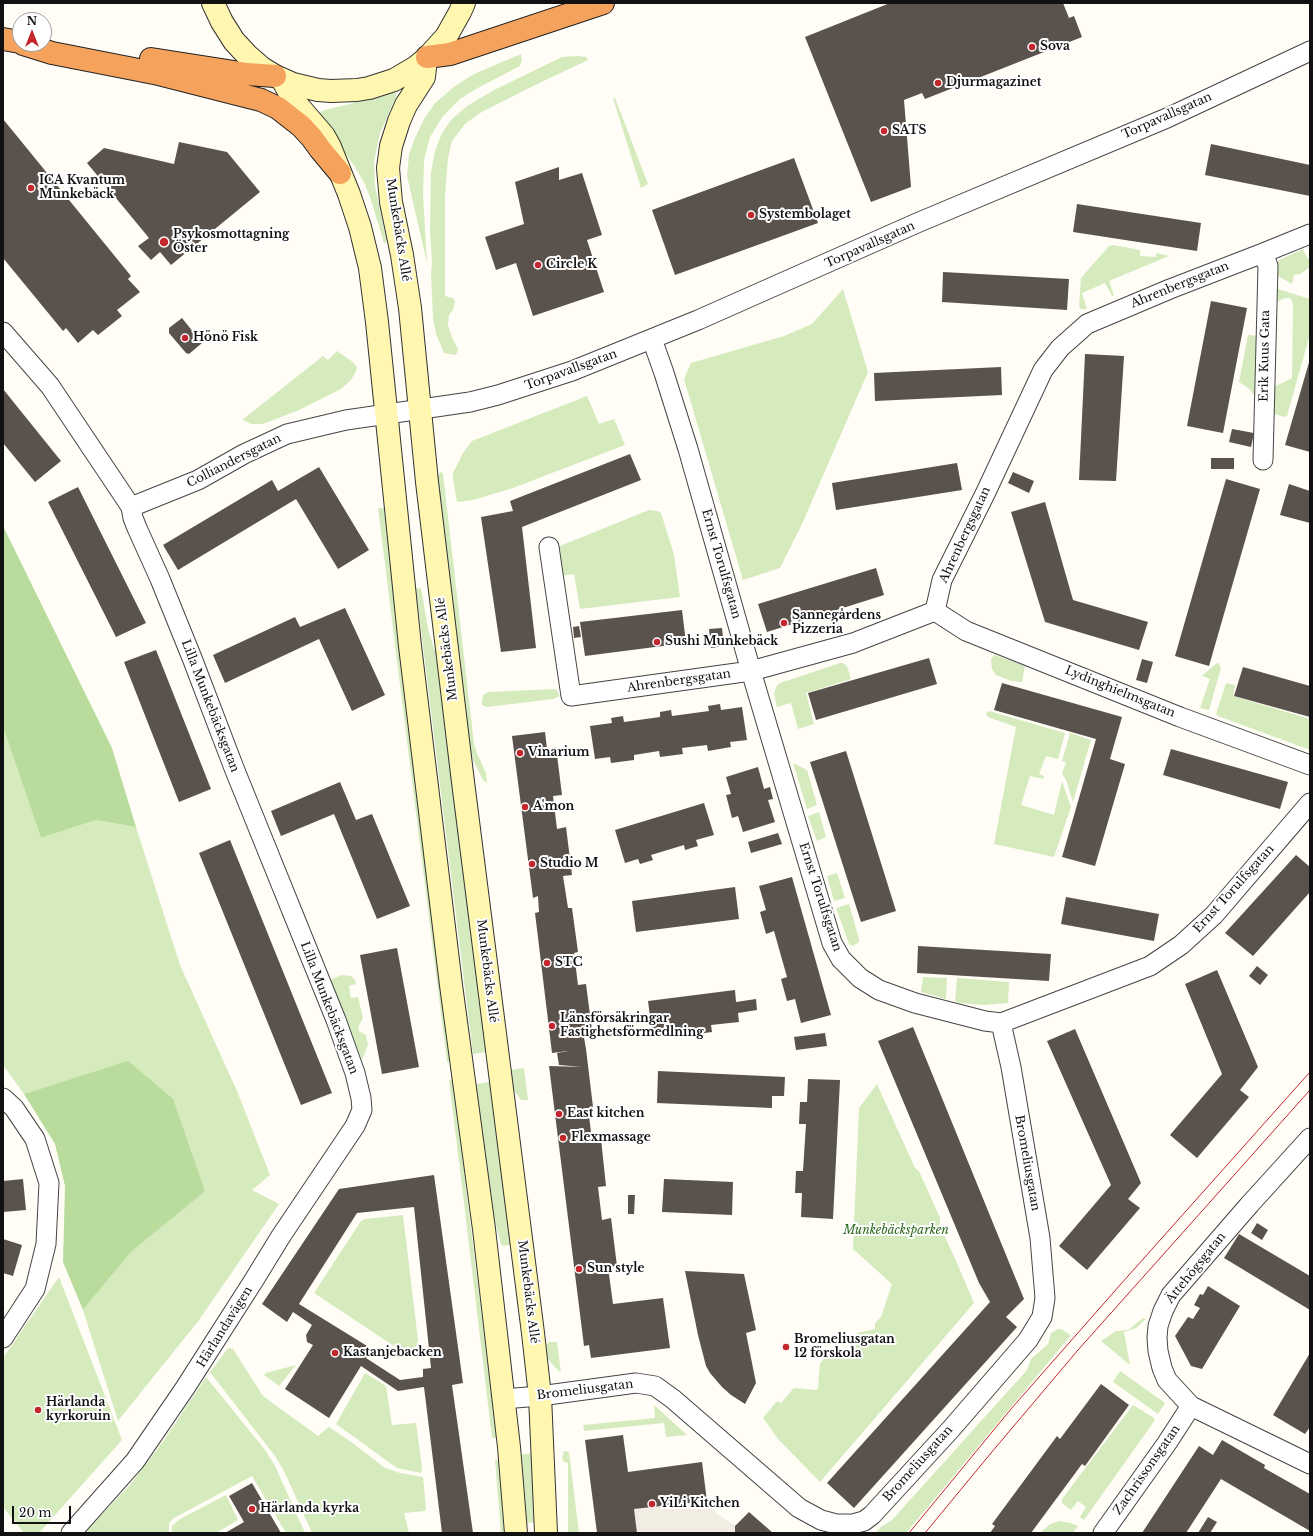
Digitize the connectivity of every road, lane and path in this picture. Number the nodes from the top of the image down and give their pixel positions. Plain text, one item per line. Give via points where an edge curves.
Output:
1 (213, 3) edge
2 (464, 3) edge
3 (603, 3) edge
4 (52, 42) edge
5 (1310, 51) edge
6 (46, 52) edge
7 (427, 58) junction
8 (278, 77) junction
9 (340, 173) junction
10 (1310, 234) edge
11 (1263, 253) junction
12 (3, 332) edge
13 (652, 339) junction
14 (420, 410) junction
15 (386, 414) junction
16 (1263, 460) dead end
17 (131, 507) junction
18 (549, 547) dead end
19 (935, 611) junction
20 (751, 671) junction
21 (1310, 765) edge
22 (1310, 803) edge
23 (1001, 1023) junction
24 (3, 1098) edge
25 (362, 1110) joint
26 (1310, 1138) edge
27 (3, 1338) edge
28 (540, 1396) junction
29 (503, 1399) junction
30 (1191, 1406) junction
31 (1310, 1464) edge
32 (71, 1533) edge
33 (516, 1533) edge
34 (546, 1533) edge
35 (1103, 1533) edge

1 - 8 street via 228,33 247,55
2 - 7 street via 446,37
3 - 7 highway via 450,54
4 - 8 highway
5 - 13 street, Torpavallsgatan via 1167,118 917,223
6 - 9 highway via 159,74 261,100 278,108 301,126
7 - 8 street via 394,80 357,90 318,90
7 - 14 street, Munkebäcks Allé via 424,77 399,121 391,146 388,168 391,202 410,308
8 - 9 street via 294,102 324,136
9 - 15 street via 360,227 370,268
10 - 11 street, Ahrenbergsgatan
11 - 16 street, Erik Kuus Gata via 1268,266
11 - 19 street, Ahrenbergsgatan via 1170,288 1087,324 1060,348 1043,370 942,580
12 - 17 street, Lilla Munkebäcksgatan via 50,386
13 - 14 street, Torpavallsgatan via 572,371 498,395
13 - 20 street, Ernst Torulfsgatan via 690,455
14 - 15 street
14 - 28 street, Munkebäcks Allé via 463,782
15 - 17 street, Colliandersgatan via 346,420 287,434 198,480
15 - 29 street via 412,660
17 - 25 street, Lilla Munkebäcksgatan via 133,518 192,658 336,1020 359,1086
18 - 20 street, Ahrenbergsgatan via 571,696
19 - 20 street, Ahrenbergsgatan via 853,643
19 - 21 street, Lydinghielmsgatan via 966,631 1194,722
20 - 23 street, Ernst Torulfsgatan via 832,943 841,959 860,978 879,990 915,1003
22 - 23 street, Ernst Torulfsgatan via 1214,915 1181,945 1150,966
23 - 28 street, Bromeliusgatan via 1040,1238 1045,1298 1042,1317 1028,1340 872,1515 858,1523 836,1524 821,1520 799,1508 655,1386 636,1384
24 - 27 street via 14,1108 35,1139 49,1183 46,1244 34,1290
25 - 32 street, Härlandavägen via 355,1126 135,1461
26 - 30 street, Ättehögsgatan via 1201,1259 1171,1295 1162,1311 1157,1338 1162,1368 1168,1380
28 - 29 street, Bromeliusgatan
28 - 34 street, Munkebäcks Allé
29 - 33 street
30 - 31 street, Ättehögsgatan
30 - 35 street, Zachrissonsgatan

